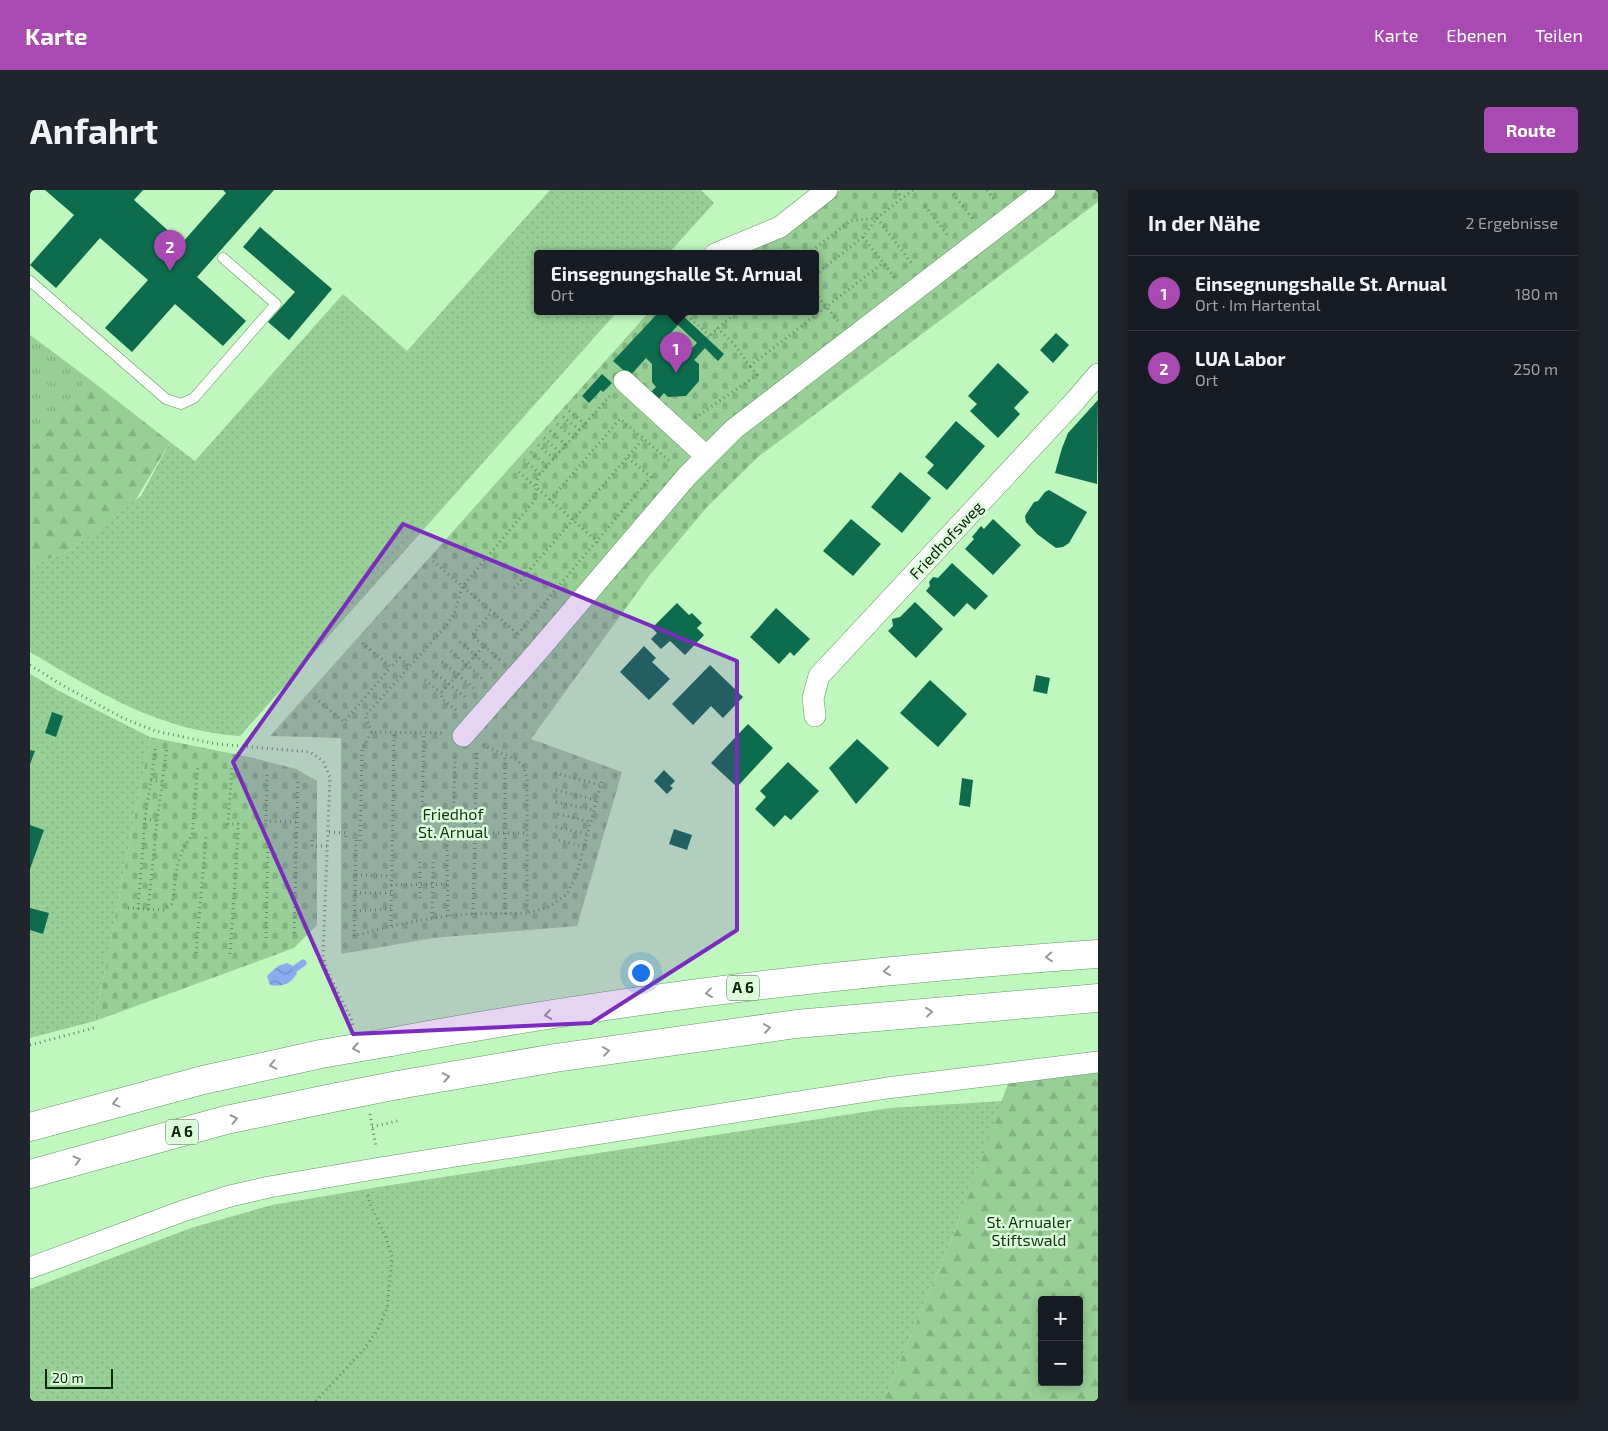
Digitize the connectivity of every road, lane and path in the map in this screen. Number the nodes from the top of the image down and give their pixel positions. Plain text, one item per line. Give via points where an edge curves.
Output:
1 (827, 190) edge
2 (896, 190) edge
3 (913, 190) edge
4 (1045, 190) edge
5 (953, 194) dead end
6 (902, 198) junction
7 (925, 206) dead end
8 (877, 218) junction
9 (985, 236) junction
10 (863, 237) junction
11 (788, 246) dead end
12 (725, 250) edge
13 (791, 250) edge
14 (813, 250) edge
15 (962, 253) junction
16 (223, 258) dead end
17 (883, 263) junction
18 (819, 272) edge
19 (30, 281) edge
20 (925, 281) junction
21 (908, 295) junction
22 (819, 298) edge
23 (826, 307) junction
24 (819, 312) edge
25 (686, 315) edge
26 (732, 315) edge
27 (816, 315) edge
28 (717, 328) junction
29 (851, 338) junction
30 (750, 366) junction
31 (1098, 374) edge
32 (624, 381) joint
33 (737, 389) junction
34 (743, 396) dead end
35 (569, 411) dead end
36 (563, 417) dead end
37 (557, 424) dead end
38 (585, 424) junction
39 (580, 430) junction
40 (678, 430) junction
41 (550, 431) dead end
42 (573, 437) junction
43 (544, 438) dead end
44 (644, 438) junction
45 (538, 445) dead end
46 (566, 445) junction
47 (532, 452) dead end
48 (560, 452) junction
49 (706, 456) junction
50 (627, 457) junction
51 (554, 459) junction
52 (524, 460) dead end
53 (547, 466) junction
54 (519, 472) dead end
55 (540, 474) junction
56 (686, 476) junction
57 (537, 489) junction
58 (550, 500) junction
59 (572, 519) junction
60 (596, 541) junction
61 (616, 559) junction
62 (433, 561) dead end
63 (462, 586) junction
64 (514, 588) dead end
65 (492, 612) junction
66 (518, 634) junction
67 (362, 642) dead end
68 (460, 642) dead end
69 (484, 646) junction
70 (451, 651) dead end
71 (538, 651) junction
72 (475, 655) junction
73 (500, 661) dead end
74 (442, 662) dead end
75 (467, 664) junction
76 (30, 665) edge
77 (409, 666) junction
78 (391, 667) junction
79 (492, 669) dead end
80 (433, 671) dead end
81 (458, 675) junction
82 (484, 679) dead end
83 (425, 680) dead end
84 (449, 685) junction
85 (475, 689) dead end
86 (441, 693) junction
87 (315, 698) dead end
88 (466, 698) dead end
89 (815, 716) dead end
90 (372, 732) junction
91 (424, 732) junction
92 (394, 733) junction
93 (467, 734) junction
94 (156, 745) dead end
95 (167, 747) dead end
96 (505, 755) junction
97 (198, 766) dead end
98 (232, 766) dead end
99 (554, 773) dead end
100 (267, 775) dead end
101 (151, 780) junction
102 (298, 780) dead end
103 (602, 780) dead end
104 (162, 782) junction
105 (600, 785) junction
106 (556, 790) dead end
107 (596, 800) junction
108 (556, 802) dead end
109 (594, 810) junction
110 (558, 814) dead end
111 (146, 819) junction
112 (157, 821) junction
113 (297, 822) junction
114 (590, 822) junction
115 (556, 827) dead end
116 (329, 832) junction
117 (453, 833) junction
118 (475, 833) junction
119 (505, 833) junction
120 (526, 833) junction
121 (587, 834) junction
122 (206, 836) dead end
123 (268, 838) dead end
124 (312, 840) dead end
125 (346, 840) dead end
126 (559, 840) dead end
127 (421, 842) dead end
128 (328, 846) junction
129 (584, 846) junction
130 (420, 862) dead end
131 (433, 862) dead end
132 (356, 875) junction
133 (391, 876) junction
134 (420, 884) junction
135 (432, 884) junction
136 (448, 884) junction
137 (391, 885) junction
138 (355, 892) junction
139 (391, 893) junction
140 (420, 898) dead end
141 (128, 908) dead end
142 (138, 909) junction
143 (391, 909) junction
144 (148, 910) junction
145 (355, 911) junction
146 (526, 913) junction
147 (472, 914) junction
148 (505, 914) junction
149 (448, 916) junction
150 (432, 918) junction
151 (391, 926) junction
152 (294, 933) dead end
153 (266, 938) dead end
154 (196, 953) dead end
155 (230, 954) dead end
156 (1098, 954) edge
157 (1098, 998) edge
158 (351, 1018) dead end
159 (94, 1028) dead end
160 (30, 1045) edge
161 (1098, 1062) edge
162 (401, 1120) dead end
163 (372, 1126) dead end
164 (30, 1127) edge
165 (362, 1172) junction
166 (30, 1174) edge
167 (30, 1268) edge
168 (316, 1401) edge

1 - 12 street via 780,227
2 - 6 path
3 - 6 path
4 - 9 street
5 - 9 path
6 - 8 path
7 - 15 path
8 - 10 path
8 - 14 path via 850,221
8 - 20 path
9 - 15 street
10 - 17 path
10 - 18 path
11 - 13 path
15 - 20 street
16 - 19 lane via 276,304 194,398 181,404 166,400
17 - 21 path
17 - 23 path
20 - 21 street
21 - 29 street
22 - 23 path
23 - 24 path
23 - 29 path
25 - 28 path via 709,337
26 - 28 path
27 - 30 path
28 - 30 path
29 - 49 street via 734,429
30 - 33 path via 757,375
31 - 89 street, Friedhofsweg via 819,676 814,698
32 - 38 path
32 - 40 street
33 - 34 path
33 - 40 path
35 - 38 path
36 - 39 path
37 - 42 path
38 - 39 path
39 - 42 path
40 - 49 street
41 - 46 path
42 - 46 path
43 - 48 path
44 - 50 path
44 - 56 path
44 - 58 path via 620,419
45 - 51 path
46 - 48 path
47 - 53 path
48 - 51 path
49 - 56 street
50 - 59 path
50 - 60 path via 651,476
51 - 53 path
52 - 55 path
53 - 55 path
54 - 57 path
55 - 57 path
56 - 61 street
57 - 58 path
57 - 63 path via 535,500 526,512
58 - 59 path
59 - 60 path
59 - 64 path
60 - 61 path
60 - 66 path
61 - 71 street
62 - 63 path
63 - 65 path
63 - 77 path via 454,614 447,625
65 - 66 path
65 - 69 path via 472,635
66 - 71 path
67 - 78 path
68 - 72 path
69 - 72 path
69 - 73 path
70 - 75 path
71 - 93 street
72 - 75 path
72 - 79 path
74 - 81 path
75 - 81 path
75 - 82 path
76 - 116 path via 110,711 155,731 217,744 310,752 324,761 330,778
77 - 78 path via 400,658
77 - 90 path via 365,716
78 - 87 path via 344,722
80 - 84 path
81 - 84 path
81 - 85 path
83 - 86 path
84 - 86 path
84 - 88 path
86 - 93 path
90 - 92 path
90 - 132 path via 362,749
91 - 92 path
91 - 93 path
91 - 127 path
92 - 133 path
93 - 96 path
93 - 117 path
93 - 118 path
94 - 101 path
95 - 104 path
96 - 119 path
96 - 120 path via 523,766 527,778
97 - 144 path via 192,836 180,853 172,904 164,910
98 - 155 path via 228,824 238,824 238,837
99 - 105 path
100 - 113 path via 266,821
101 - 104 path
101 - 111 path
102 - 113 path
103 - 105 path
104 - 112 path
105 - 107 path
106 - 107 path
107 - 109 path
108 - 109 path
109 - 114 path
110 - 114 path
111 - 112 path
111 - 142 path
112 - 144 path
113 - 152 path
114 - 121 path
115 - 121 path
116 - 125 path via 346,833
116 - 128 path
117 - 118 path
117 - 136 path via 447,843
118 - 119 path
118 - 147 path
119 - 120 path
119 - 148 path
120 - 146 path
121 - 129 path
122 - 154 path
123 - 153 path
124 - 128 path via 312,846
126 - 129 path
128 - 158 path via 323,956 327,971
129 - 146 path via 567,894 549,907
130 - 134 path
131 - 135 path
132 - 133 path
132 - 138 path
133 - 137 path
134 - 135 path
134 - 137 path
134 - 140 path
135 - 136 path
135 - 150 path
136 - 149 path
137 - 139 path
138 - 139 path
138 - 145 path
139 - 143 path
141 - 142 path
142 - 144 path
143 - 145 path
143 - 151 path
145 - 151 path via 354,936
146 - 148 path
147 - 148 path
147 - 149 path
149 - 150 path
150 - 151 path
156 -> 164 highway, A 6, bridge via 860,973 564,1012 321,1054 203,1080
166 -> 157 highway, A 6, bridge via 226,1120 398,1085 555,1058 796,1024
159 - 160 path
161 - 165 street via 887,1088
162 - 163 path
165 - 167 street via 230,1196
165 - 168 path via 370,1204 392,1257 387,1309 364,1349

